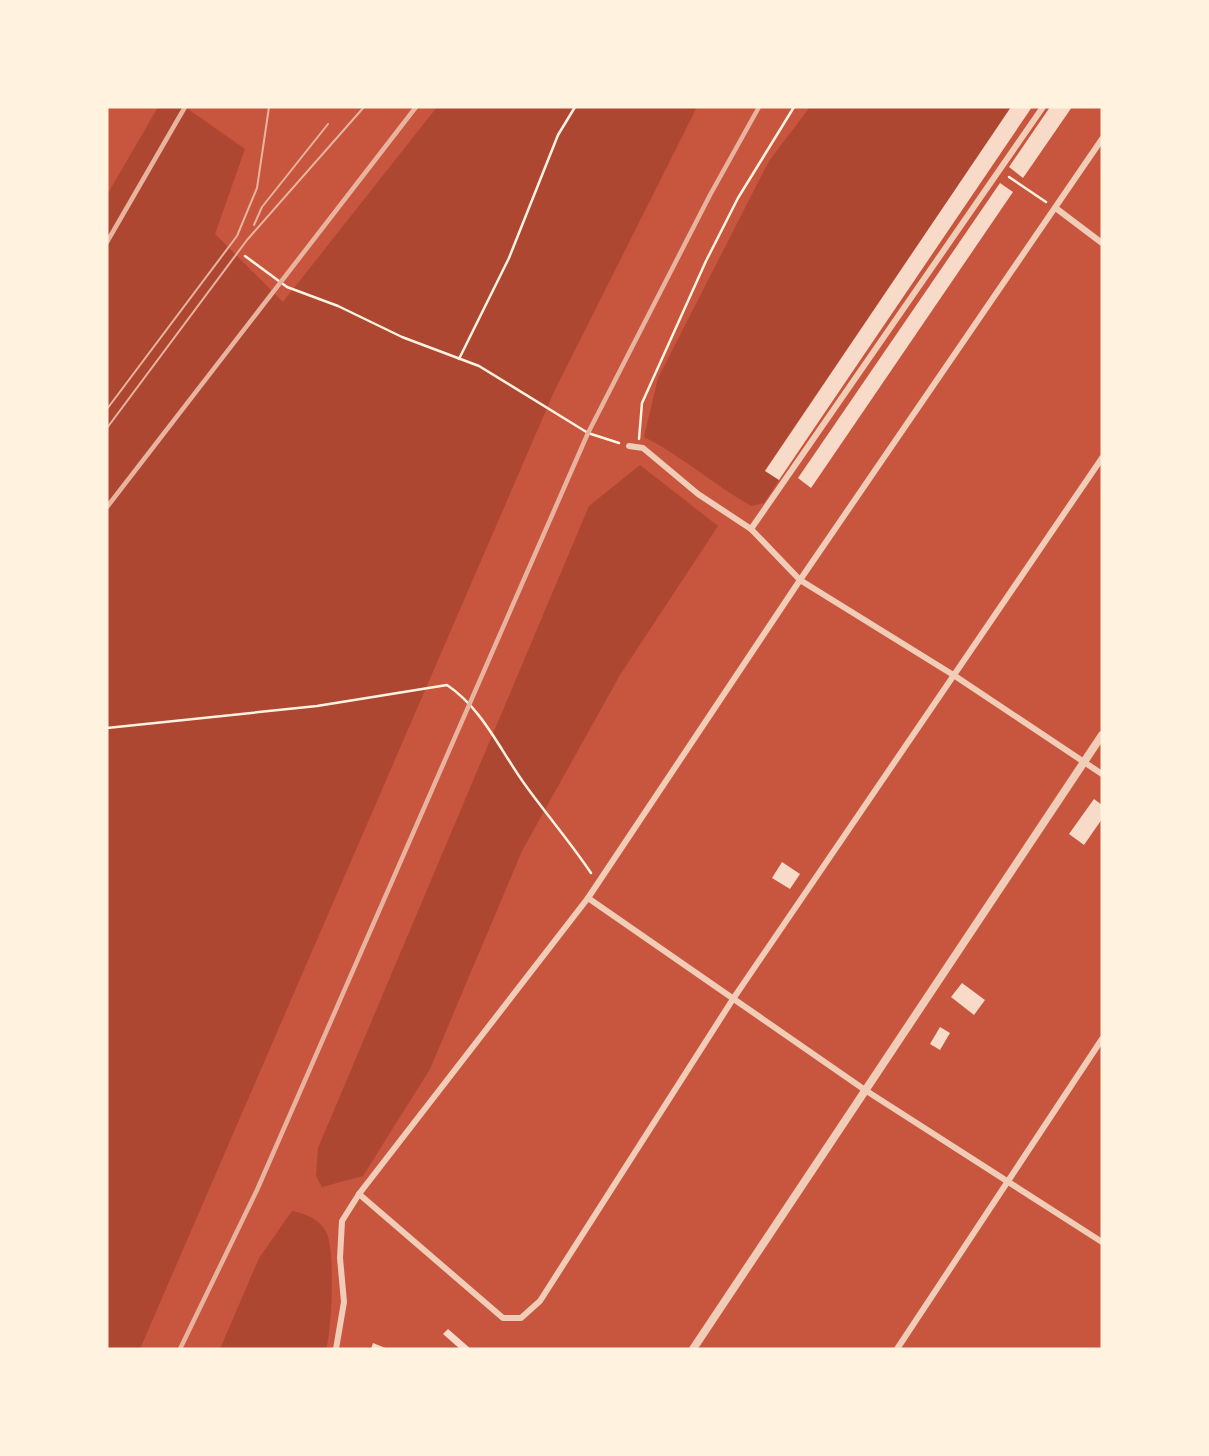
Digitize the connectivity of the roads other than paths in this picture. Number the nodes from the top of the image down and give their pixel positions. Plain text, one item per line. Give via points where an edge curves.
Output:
1 (1043, 107) edge
2 (1102, 139) edge
3 (1056, 209) junction
4 (1102, 243) edge
5 (629, 446) road end
6 (1102, 458) edge
7 (751, 529) junction
8 (800, 580) junction
9 (955, 676) junction
10 (1102, 735) edge
11 (1084, 762) junction
12 (1102, 774) edge
13 (588, 898) junction
14 (733, 999) junction
15 (1102, 1039) edge
16 (865, 1090) junction
17 (1008, 1181) junction
18 (359, 1194) junction
19 (1102, 1242) edge
20 (336, 1349) edge
21 (693, 1349) edge
22 (897, 1349) edge

1 - 7 street
2 - 3 street
3 - 4 street
3 - 8 street
5 - 7 street via 643,448 698,494
6 - 9 street
7 - 8 street
8 - 9 street
8 - 13 street
9 - 11 street
9 - 14 street
10 - 11 street
11 - 12 street
11 - 16 street
13 - 14 street
13 - 18 street
14 - 16 street
14 - 18 street via 540,1301 521,1318 503,1318 484,1305
15 - 17 street
16 - 17 street
16 - 21 street
17 - 19 street
17 - 22 street
18 - 20 street via 342,1222 344,1302

